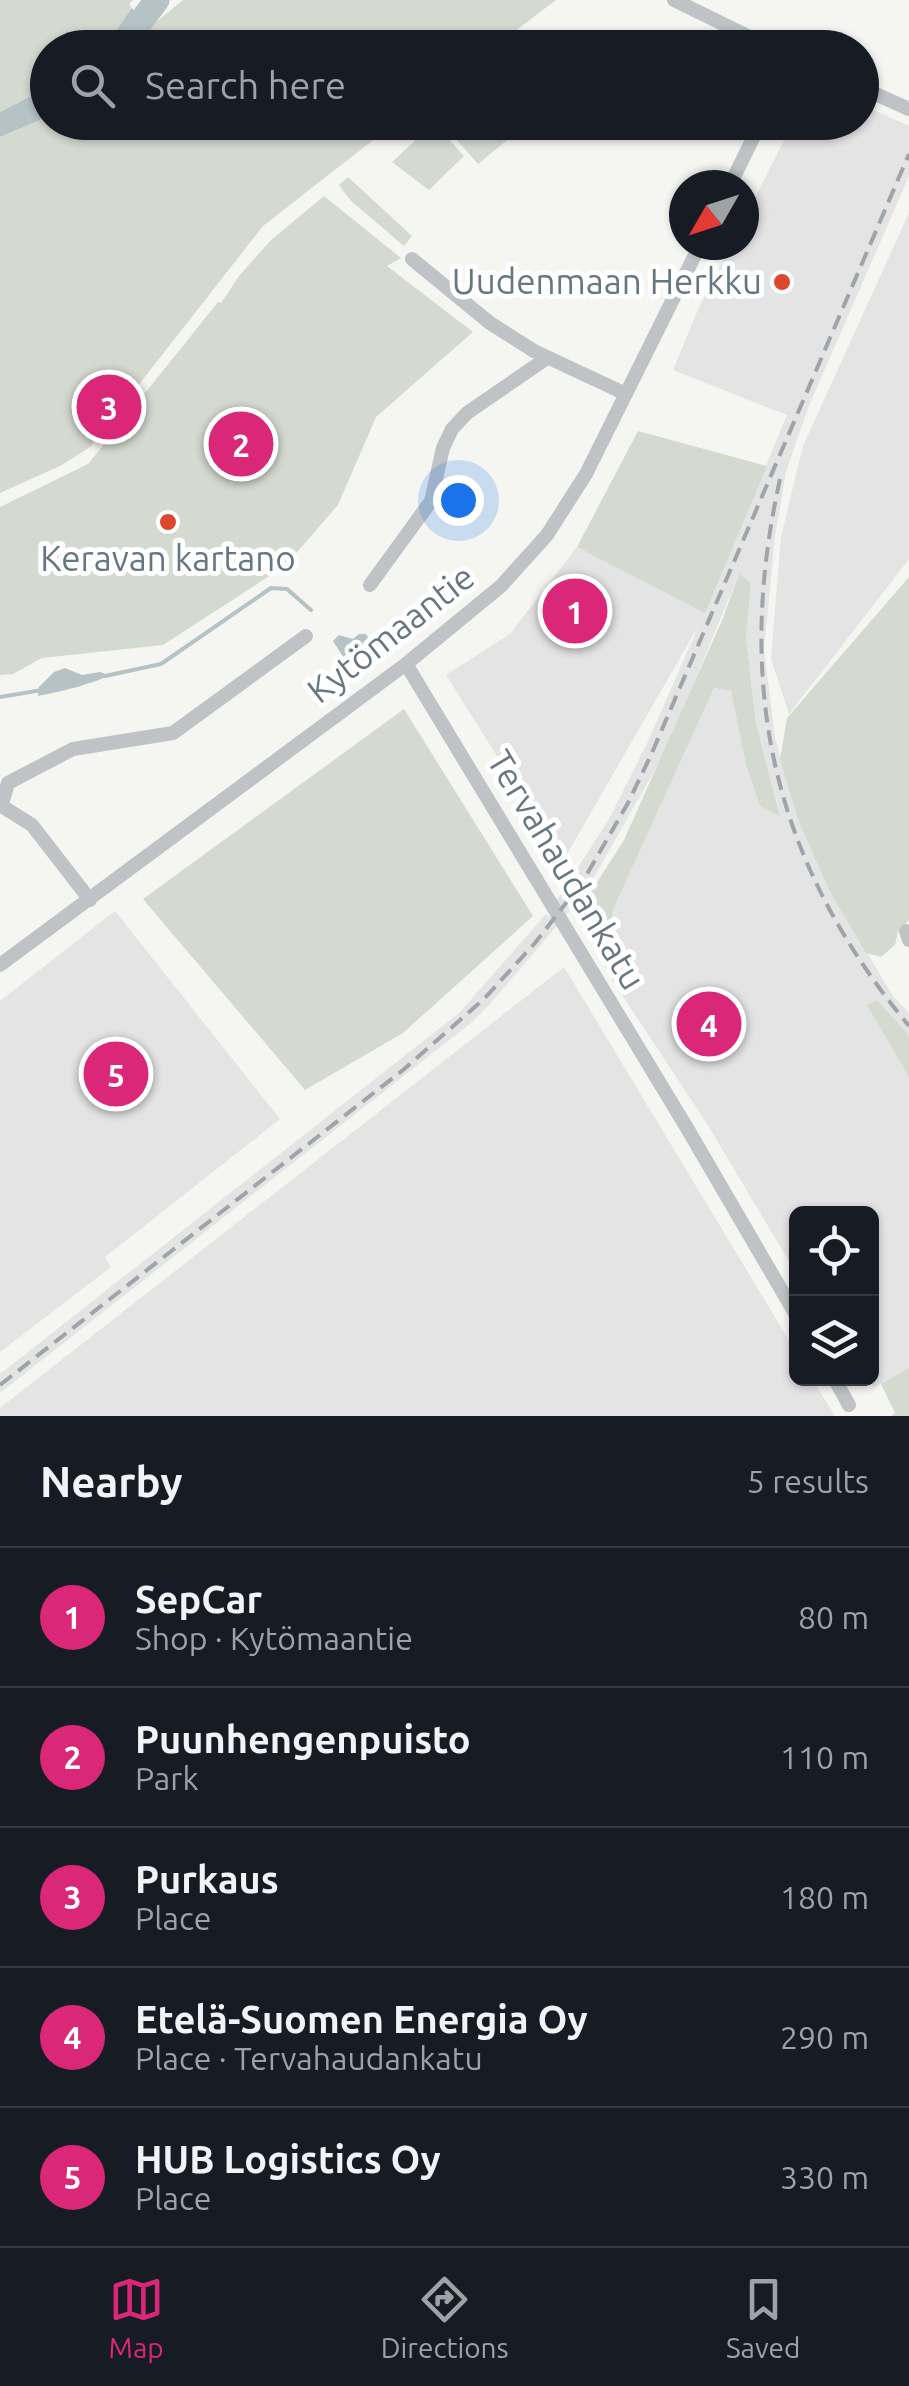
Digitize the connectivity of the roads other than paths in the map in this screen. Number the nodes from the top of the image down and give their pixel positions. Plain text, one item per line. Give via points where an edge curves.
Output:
1 (674, 0) edge
2 (735, 30) edge
3 (879, 96) edge
4 (909, 110) edge
5 (753, 140) edge
6 (738, 170) edge
7 (412, 259) dead end
8 (693, 260) edge
9 (547, 358) junction
10 (626, 394) junction
11 (370, 585) dead end
12 (306, 636) dead end
13 (406, 664) junction
14 (1, 804) edge
15 (90, 900) junction
16 (0, 966) edge
17 (789, 1302) edge
18 (838, 1386) edge
19 (849, 1405) dead end

1 - 2 street
3 - 4 street
5 - 6 street
7 - 9 street via 490,323
8 - 10 street, Kytömaantie
9 - 10 street
9 - 11 street via 452,429 431,501
10 - 13 street, Kytömaantie via 586,474 536,548 501,586
12 - 14 street via 173,733 73,749 8,783
13 - 15 street, Kytömaantie
13 - 17 street, Tervahaudankatu
14 - 15 street via 32,825
15 - 16 street, Kytömaantie
18 - 19 street

